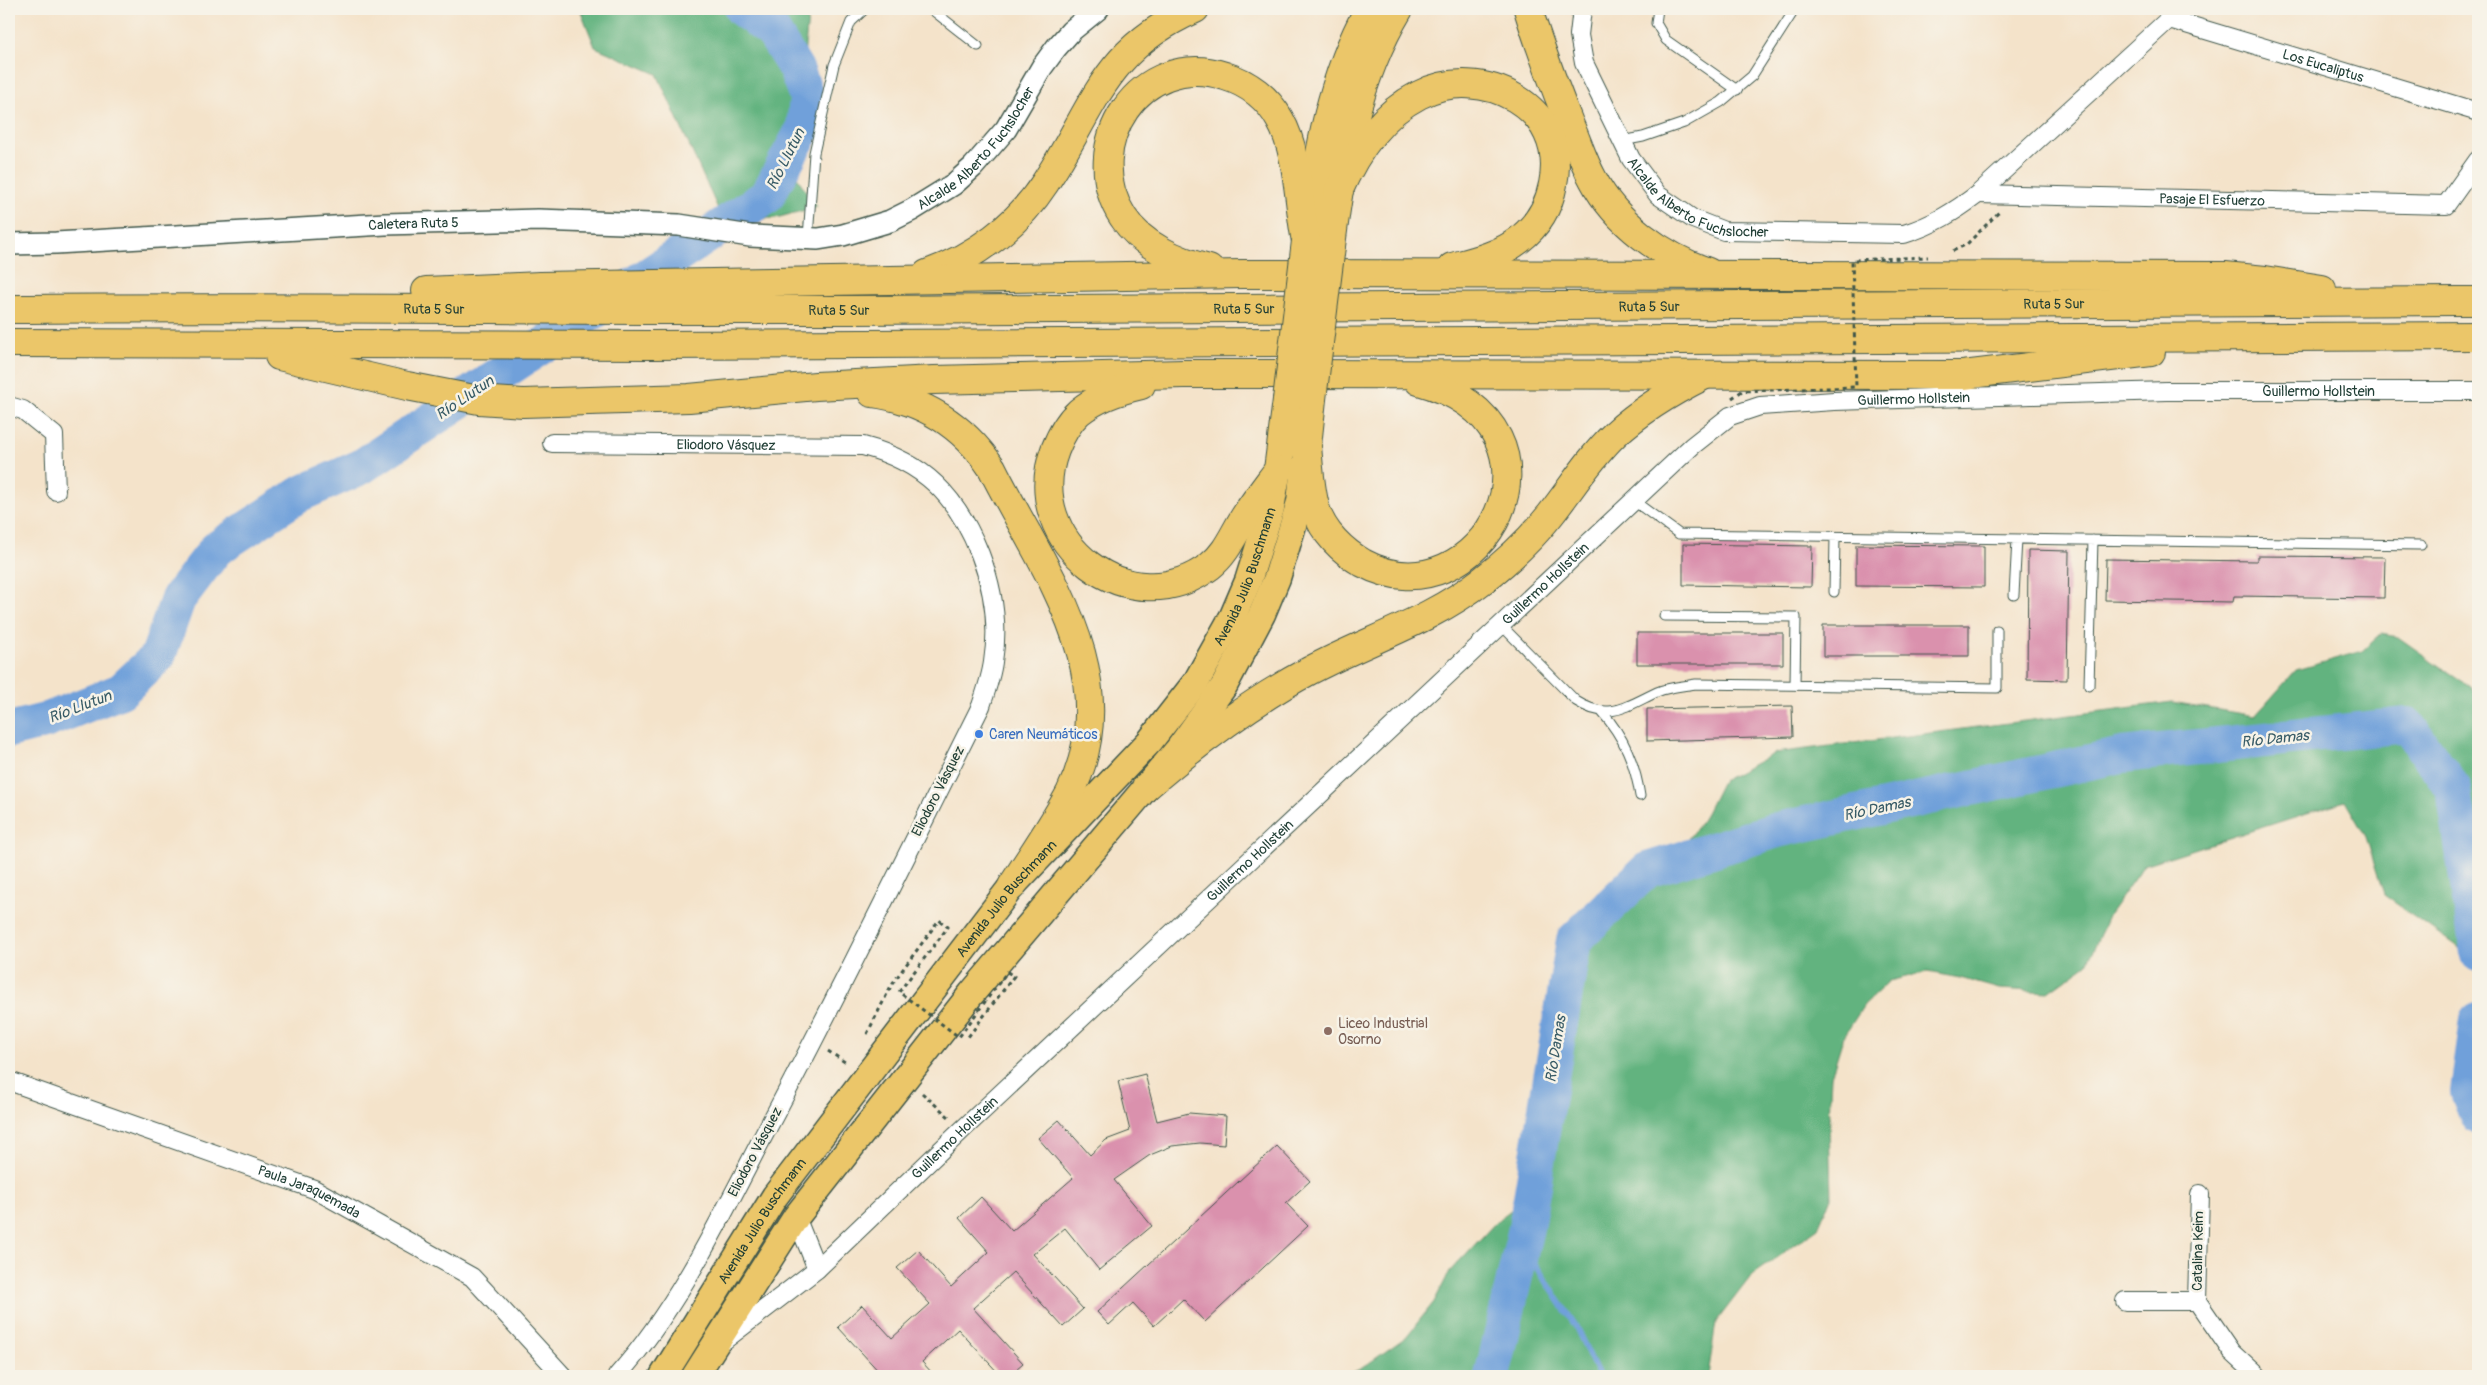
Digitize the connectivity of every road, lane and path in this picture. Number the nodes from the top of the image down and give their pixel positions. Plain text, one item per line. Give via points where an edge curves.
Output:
1 (865, 9) edge
2 (931, 9) edge
3 (1098, 9) edge
4 (1196, 9) edge
5 (1369, 9) edge
6 (1399, 9) edge
7 (1528, 9) edge
8 (1582, 9) edge
9 (1658, 9) edge
10 (1795, 9) edge
11 (2175, 14) edge
12 (978, 46) dead end
13 (1737, 90) junction
14 (2478, 112) edge
15 (1622, 141) junction
16 (2478, 160) edge
17 (1338, 192) junction
18 (1978, 194) junction
19 (2007, 194) junction
20 (813, 238) junction
21 (9, 244) edge
22 (1319, 244) junction
23 (1950, 252) dead end
24 (1935, 255) dead end
25 (1242, 274) junction
26 (1421, 274) junction
27 (1724, 277) junction
28 (905, 280) junction
29 (2478, 301) edge
30 (2390, 302) junction
31 (226, 307) junction
32 (9, 309) edge
33 (2478, 336) edge
34 (2281, 337) junction
35 (9, 343) edge
36 (234, 345) junction
37 (1184, 374) junction
38 (1389, 374) junction
39 (1706, 375) junction
40 (816, 386) junction
41 (2478, 391) edge
42 (1732, 398) dead end
43 (1300, 400) junction
44 (9, 406) edge
45 (552, 443) dead end
46 (1307, 446) junction
47 (1278, 470) junction
48 (56, 491) dead end
49 (1634, 501) junction
50 (1835, 537) junction
51 (2017, 539) junction
52 (2093, 540) junction
53 (2421, 545) dead end
54 (1834, 592) dead end
55 (2014, 595) dead end
56 (1664, 616) dead end
57 (1501, 625) junction
58 (1996, 630) dead end
59 (1795, 685) junction
60 (2089, 686) dead end
61 (1602, 712) junction
62 (1146, 787) junction
63 (1640, 796) dead end
64 (1012, 886) junction
65 (814, 1041) junction
66 (864, 1042) dead end
67 (963, 1044) dead end
68 (864, 1080) junction
69 (9, 1082) edge
70 (928, 1085) dead end
71 (962, 1130) junction
72 (2200, 1194) dead end
73 (796, 1217) junction
74 (817, 1269) junction
75 (2125, 1301) dead end
76 (2197, 1301) junction
77 (709, 1352) junction
78 (563, 1376) edge
79 (617, 1376) edge
80 (663, 1376) edge
81 (695, 1376) edge
82 (2258, 1376) edge

1 - 20 lane via 851,22 834,65 814,153
2 - 12 lane
3 - 20 street, Alcalde Alberto Fuchslocher via 1056,48 1006,129 954,184 890,221 858,231
4 - 28 highway via 1156,29 1122,58 1095,94 1045,183 1004,230 950,265
5 - 22 highway via 1348,50 1330,104 1314,187
6 - 17 highway via 1373,62 1359,104
7 - 27 highway via 1545,64 1593,179 1606,199 1639,234 1658,248 1679,260
8 - 15 street, Alcalde Alberto Fuchslocher via 1579,35 1584,63
9 - 13 lane via 1656,24 1666,40
10 - 13 lane via 1752,76
11 - 14 street, Los Eucaliptus
11 - 18 street
13 - 15 lane via 1684,123
15 - 18 street, Alcalde Alberto Fuchslocher via 1658,195 1693,219 1724,230 1904,234 1928,227
16 - 19 street, Pasaje El Esfuerzo via 2446,205
17 - 22 highway
17 - 26 highway via 1366,141 1398,108 1420,94 1446,86 1474,84 1502,91 1528,106 1546,130 1555,165 1552,192 1538,220 1529,232 1506,248 1469,262
18 - 19 street, Pasaje El Esfuerzo
19 - 23 path via 2003,208 1991,223 1967,244
20 - 21 street, Caletera Ruta 5 via 750,236 679,225 538,220 385,224
22 - 25 highway via 1299,204 1288,135 1272,108 1249,87 1218,73 1187,72 1161,78 1125,109 1113,134 1108,177 1116,205 1132,229 1160,250 1199,266
22 - 43 highway, bridge
24 - 42 path, bridge via 1852,260 1856,387 1742,391
25 - 26 highway
25 - 28 highway
26 - 27 highway
27 - 30 highway via 2225,276
28 - 31 highway via 475,289
29 - 30 highway, Ruta 5 Sur
30 - 31 highway, Ruta 5 Sur via 1299,309
31 - 32 highway, Ruta 5 Sur
33 - 34 highway
34 - 36 highway
34 - 39 highway via 1963,375
35 - 36 highway
36 - 40 highway via 479,400 523,403 689,398
37 - 38 highway
37 - 40 highway
37 - 47 highway via 1106,396 1079,412 1063,433 1052,457 1049,491 1057,525 1076,554 1101,574 1132,585 1164,585 1195,575 1221,556
38 - 39 highway
38 - 46 highway via 1421,381 1458,396 1485,416 1494,428 1505,460 1504,493 1493,524 1472,550 1444,567 1414,574 1383,571 1355,558 1332,537 1316,510
39 - 62 highway via 1655,402 1614,435 1530,539 1482,581 1430,615 1340,655 1277,689 1196,744
40 - 64 highway via 903,399 941,416 965,434 992,468 1077,635 1089,696 1084,750 1070,793
41 - 49 street, Guillermo Hollstein via 2167,391 1760,406 1730,416 1692,446
43 - 46 highway
43 - 47 highway, Avenida Julio Buschmann
44 - 48 street via 23,410 54,435
45 - 65 street, Eliodoro Vásquez via 863,446 897,457 928,477 953,501 971,531 986,570 995,617 993,662 988,684 981,706
46 - 62 main road, Avenida Julio Buschmann via 1300,502 1290,540 1262,614 1211,706
47 - 64 main road, Avenida Julio Buschmann via 1263,536 1248,581 1233,616 1196,682 1150,741
49 - 50 lane via 1679,534
49 - 57 street, Guillermo Hollstein
50 - 51 lane
50 - 54 lane
51 - 52 lane
51 - 55 lane
52 - 53 lane
52 - 60 lane
56 - 59 lane via 1796,617
57 - 61 lane via 1576,702
57 - 71 street, Guillermo Hollstein
58 - 59 lane via 1996,688
59 - 61 lane via 1696,684 1659,691 1621,710
61 - 63 lane via 1614,726 1632,760
62 - 73 main road, Avenida Julio Buschmann via 972,993
64 - 68 main road, Avenida Julio Buschmann
65 - 68 path via 852,1067
65 - 79 street, Eliodoro Vásquez via 707,1244 642,1348
66 - 67 path, bridge via 892,984 939,920 948,926 899,992 959,1037 1007,972 1014,976
68 - 80 main road, Avenida Julio Buschmann via 775,1196
69 - 78 street, Paula Jaraquemada via 314,1189 472,1277
70 - 71 path via 922,1092
71 - 74 street, Guillermo Hollstein
72 - 76 street, Catalina Keim
73 - 74 street
73 - 77 main road, Avenida Julio Buschmann
74 - 77 street, Guillermo Hollstein
75 - 76 street
76 - 82 street, Catalina Keim via 2232,1352
77 - 81 main road, Avenida Julio Buschmann

